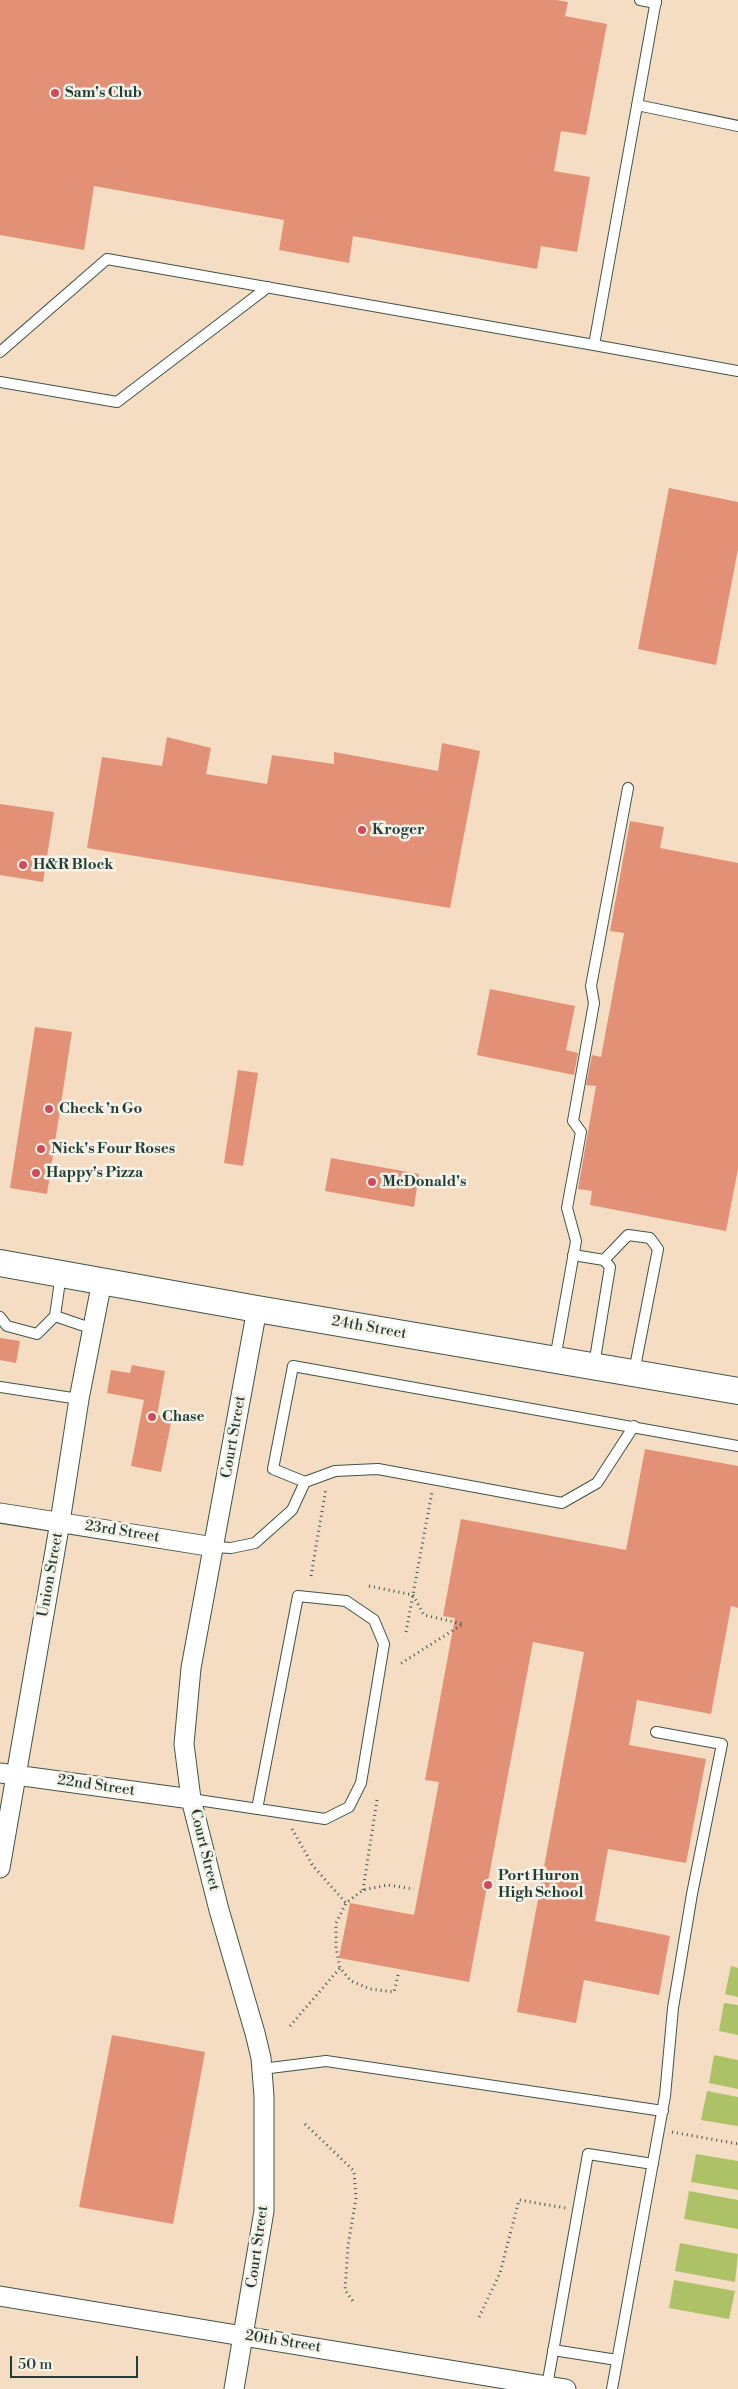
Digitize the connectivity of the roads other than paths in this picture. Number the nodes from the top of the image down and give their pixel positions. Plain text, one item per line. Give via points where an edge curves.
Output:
1 (640, 0) edge
2 (656, 2) edge
3 (637, 105) junction
4 (738, 126) edge
5 (268, 287) junction
6 (594, 345) junction
7 (0, 352) edge
8 (738, 371) edge
9 (0, 382) edge
10 (628, 788) dead end
11 (573, 1255) junction
12 (604, 1260) junction
13 (0, 1263) edge
14 (62, 1274) junction
15 (102, 1281) junction
16 (257, 1309) junction
17 (55, 1316) junction
18 (0, 1317) edge
19 (93, 1329) junction
20 (555, 1360) junction
21 (594, 1367) junction
22 (634, 1374) junction
23 (0, 1387) edge
24 (738, 1392) edge
25 (79, 1399) junction
26 (634, 1426) junction
27 (738, 1446) edge
28 (305, 1482) junction
29 (0, 1512) edge
30 (60, 1522) junction
31 (214, 1547) junction
32 (656, 1732) dead end
33 (8, 1774) edge
34 (191, 1799) junction
35 (258, 1809) junction
36 (0, 1868) edge
37 (262, 2069) junction
38 (662, 2111) junction
39 (653, 2164) junction
40 (0, 2296) edge
41 (243, 2336) junction
42 (553, 2350) junction
43 (617, 2360) junction
44 (547, 2386) junction
45 (234, 2389) edge
46 (566, 2389) edge
47 (612, 2389) edge

1 - 2 lane
2 - 3 lane
3 - 4 lane
3 - 6 lane
5 - 6 lane
5 - 7 lane via 107,259
5 - 9 lane via 117,402
6 - 8 lane
10 - 11 lane via 591,986 594,1003 573,1121 581,1132 567,1208 576,1241
11 - 12 lane
11 - 20 lane
12 - 21 lane via 610,1267
12 - 22 lane via 628,1235 650,1238 658,1249
13 - 14 street, 24th Street
14 - 15 street, 24th Street
14 - 17 lane
15 - 16 street, 24th Street
15 - 19 street, Union Street
16 - 20 street, 24th Street
16 - 31 street, Court Street
17 - 18 lane via 37,1334 7,1326
17 - 19 lane
19 - 25 street, Union Street
20 - 21 street, 24th Street
21 - 22 street, 24th Street
22 - 24 street, 24th Street
23 - 25 lane
25 - 30 street, Union Street
26 - 27 lane
26 - 28 lane via 597,1483 562,1503 378,1469 335,1471
26 - 28 lane via 293,1366 273,1469
28 - 31 lane via 292,1510 255,1543 231,1548
29 - 30 street, 23rd Street
30 - 31 street, 23rd Street
30 - 33 street, Union Street
31 - 34 street, Court Street via 186,1706 184,1744
32 - 38 lane via 722,1744 673,2008
33 - 34 street, 22nd Street
33 - 36 street, Union Street
34 - 35 lane
34 - 37 street, Court Street
35 - 35 lane via 325,1819 349,1807 361,1783 384,1644 374,1620 346,1601 298,1596
37 - 38 lane via 326,2061
37 - 41 street, Court Street via 266,2160 264,2211
38 - 39 lane
39 - 42 lane via 588,2154
39 - 43 lane
40 - 41 street, 20th Street
41 - 44 street, 20th Street
41 - 45 street, Court Street
42 - 43 lane
42 - 44 lane
43 - 47 lane
44 - 46 street, 20th Street

